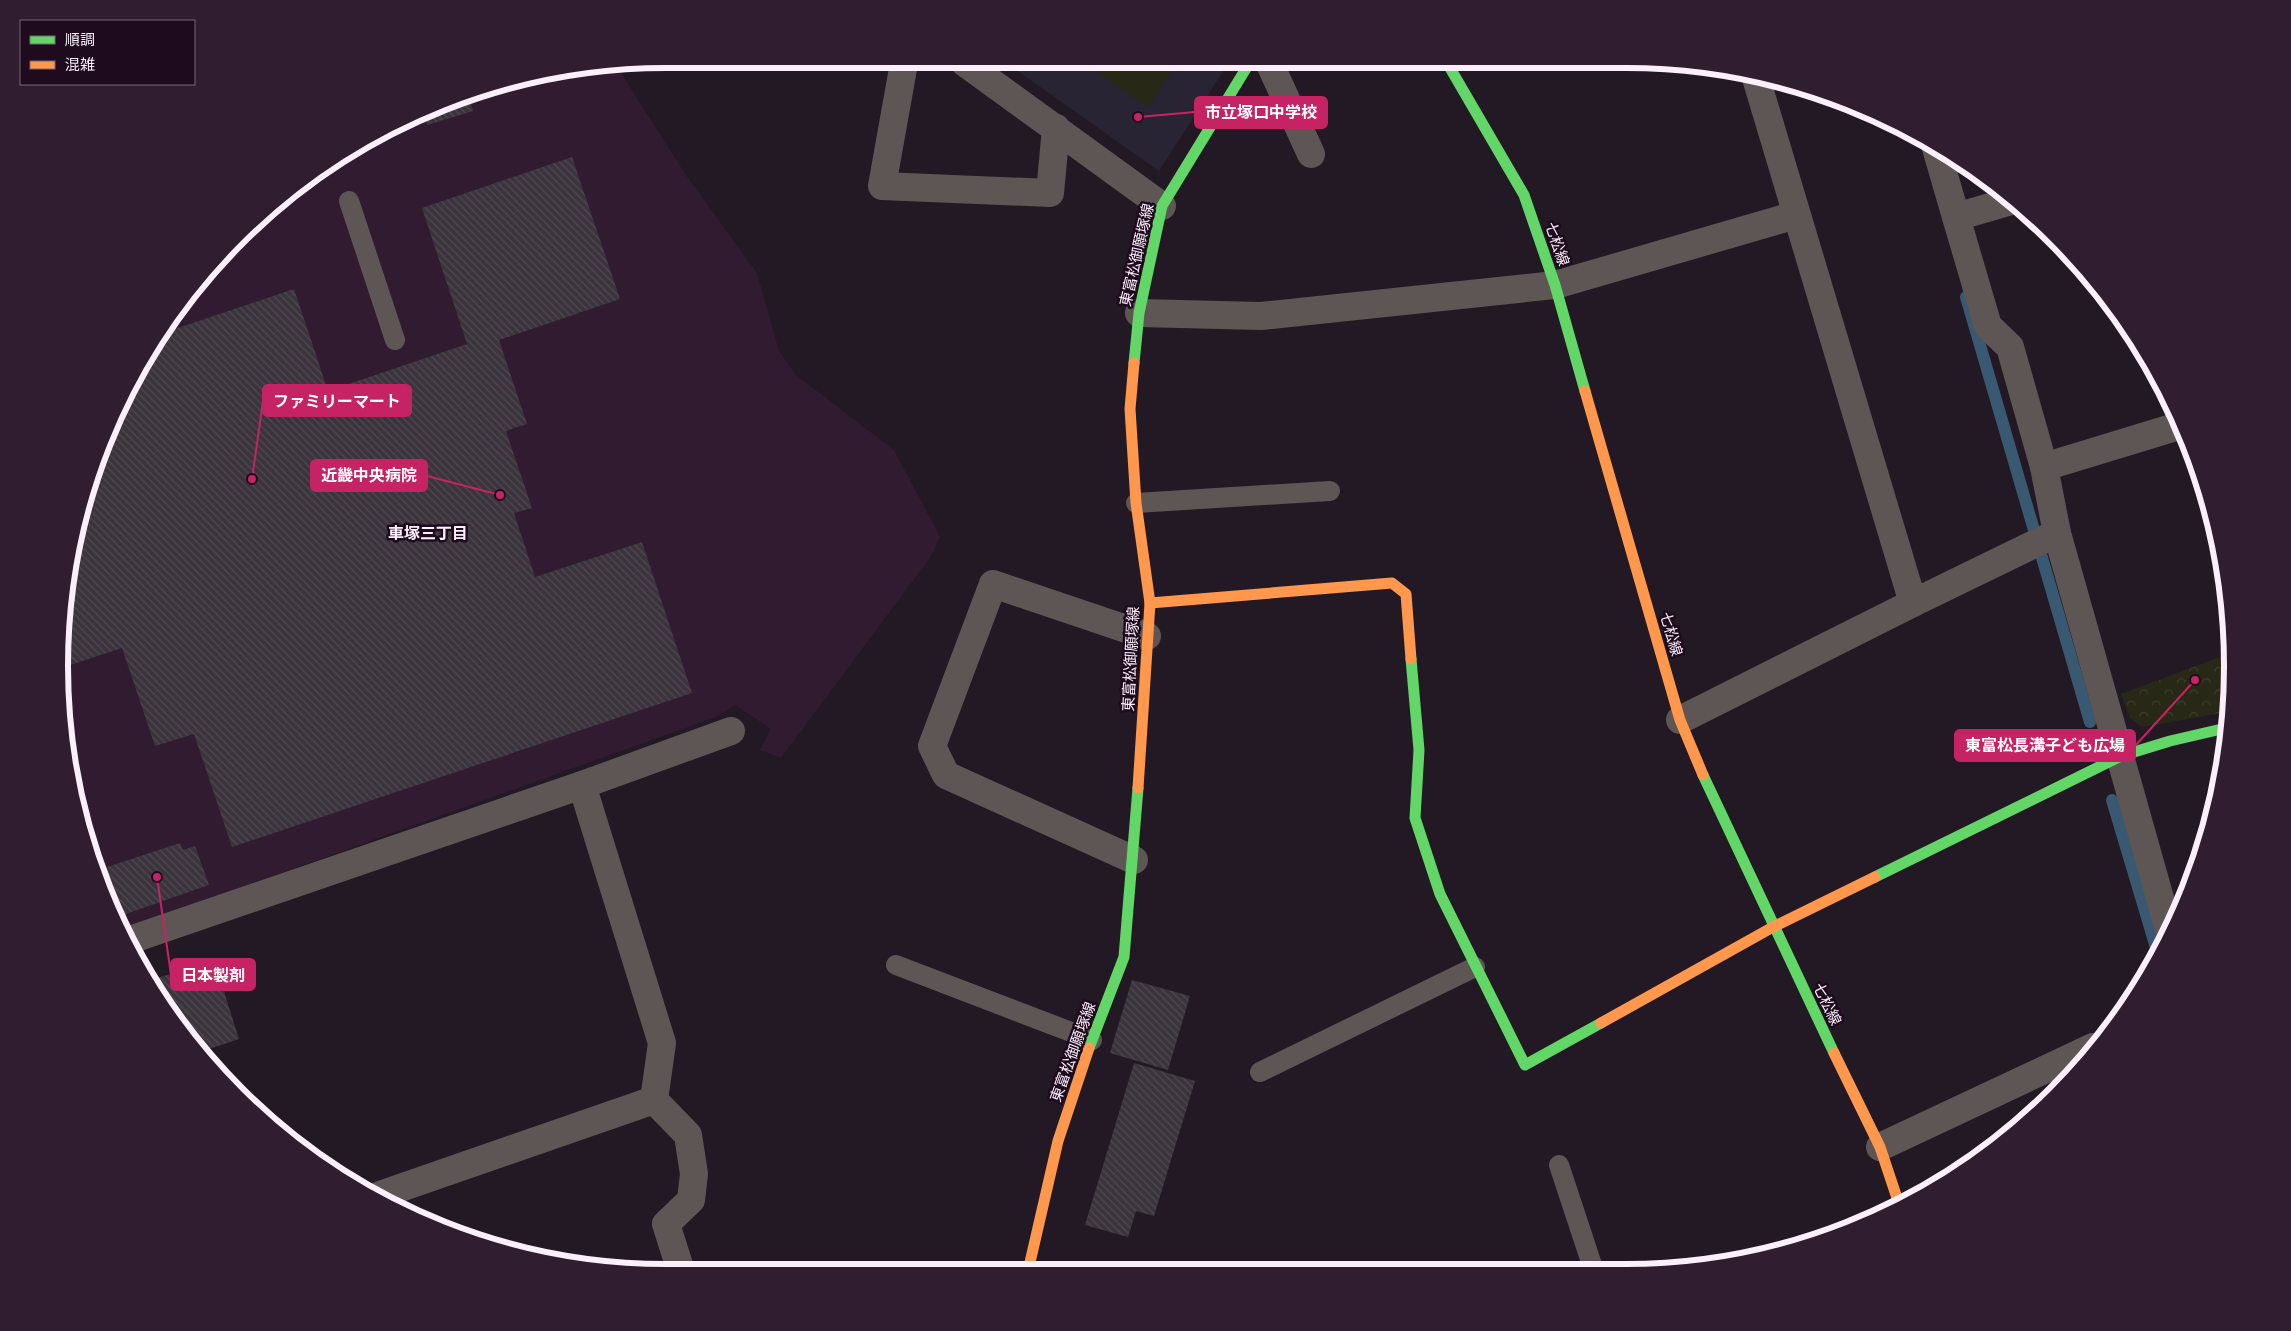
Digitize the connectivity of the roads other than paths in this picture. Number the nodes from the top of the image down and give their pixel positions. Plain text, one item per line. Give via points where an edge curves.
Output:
1 (903, 68) edge
2 (972, 68) edge
3 (1246, 68) edge
4 (1273, 68) edge
5 (1450, 68) edge
6 (1757, 83) edge
7 (1056, 128) junction
8 (1311, 154) dead end
9 (1938, 156) edge
10 (349, 201) dead end
11 (2004, 203) edge
12 (1162, 206) junction
13 (1796, 215) junction
14 (1956, 217) junction
15 (1555, 285) junction
16 (1139, 313) junction
17 (396, 340) dead end
18 (2174, 428) edge
19 (2044, 467) junction
20 (1330, 491) dead end
21 (1136, 502) junction
22 (2057, 533) junction
23 (1150, 602) junction
24 (1913, 603) junction
25 (1147, 636) junction
26 (1680, 720) junction
27 (2219, 729) edge
28 (731, 731) dead end
29 (2121, 756) junction
30 (582, 785) junction
31 (1134, 860) junction
32 (2166, 920) edge
33 (1772, 927) junction
34 (134, 939) edge
35 (896, 965) dead end
36 (1475, 967) junction
37 (1092, 1040) junction
38 (2081, 1053) edge
39 (1260, 1072) dead end
40 (654, 1100) junction
41 (1880, 1147) junction
42 (1559, 1166) dead end
43 (385, 1193) edge
44 (1897, 1198) edge
45 (679, 1264) edge
46 (1030, 1264) edge
47 (1592, 1264) edge

1 - 7 street via 882,186 1050,194
2 - 7 street
3 - 12 street, 東富松御願塚線
4 - 8 street
5 - 15 street, 七松線 via 1524,195
6 - 13 street
7 - 12 street
9 - 14 street
10 - 17 lane
11 - 14 street
12 - 16 street, 東富松御願塚線
13 - 15 street
13 - 24 street
14 - 19 street via 1988,326 2010,346
15 - 16 street via 1261,316
15 - 26 street, 七松線
16 - 21 street, 東富松御願塚線 via 1130,409
18 - 19 street
19 - 22 street
20 - 21 lane
21 - 23 street, 東富松御願塚線
22 - 24 street
22 - 29 street
23 - 25 street, 東富松御願塚線
23 - 36 street via 1392,584 1406,594 1419,750 1415,818 1440,894
24 - 26 street
25 - 31 street, 東富松御願塚線
25 - 31 street via 993,584 932,746 946,775
26 - 33 street, 七松線
27 - 29 street via 2170,740
28 - 30 street
29 - 32 street
29 - 33 street
30 - 34 street
30 - 40 street via 662,1043
31 - 37 street, 東富松御願塚線 via 1124,957
33 - 36 street via 1525,1065
33 - 41 street, 七松線
35 - 37 lane
36 - 39 lane
37 - 46 street, 東富松御願塚線 via 1058,1141
38 - 41 street
40 - 43 street
40 - 45 street via 688,1134 694,1174 691,1200 666,1224
41 - 44 street, 七松線
42 - 47 lane

